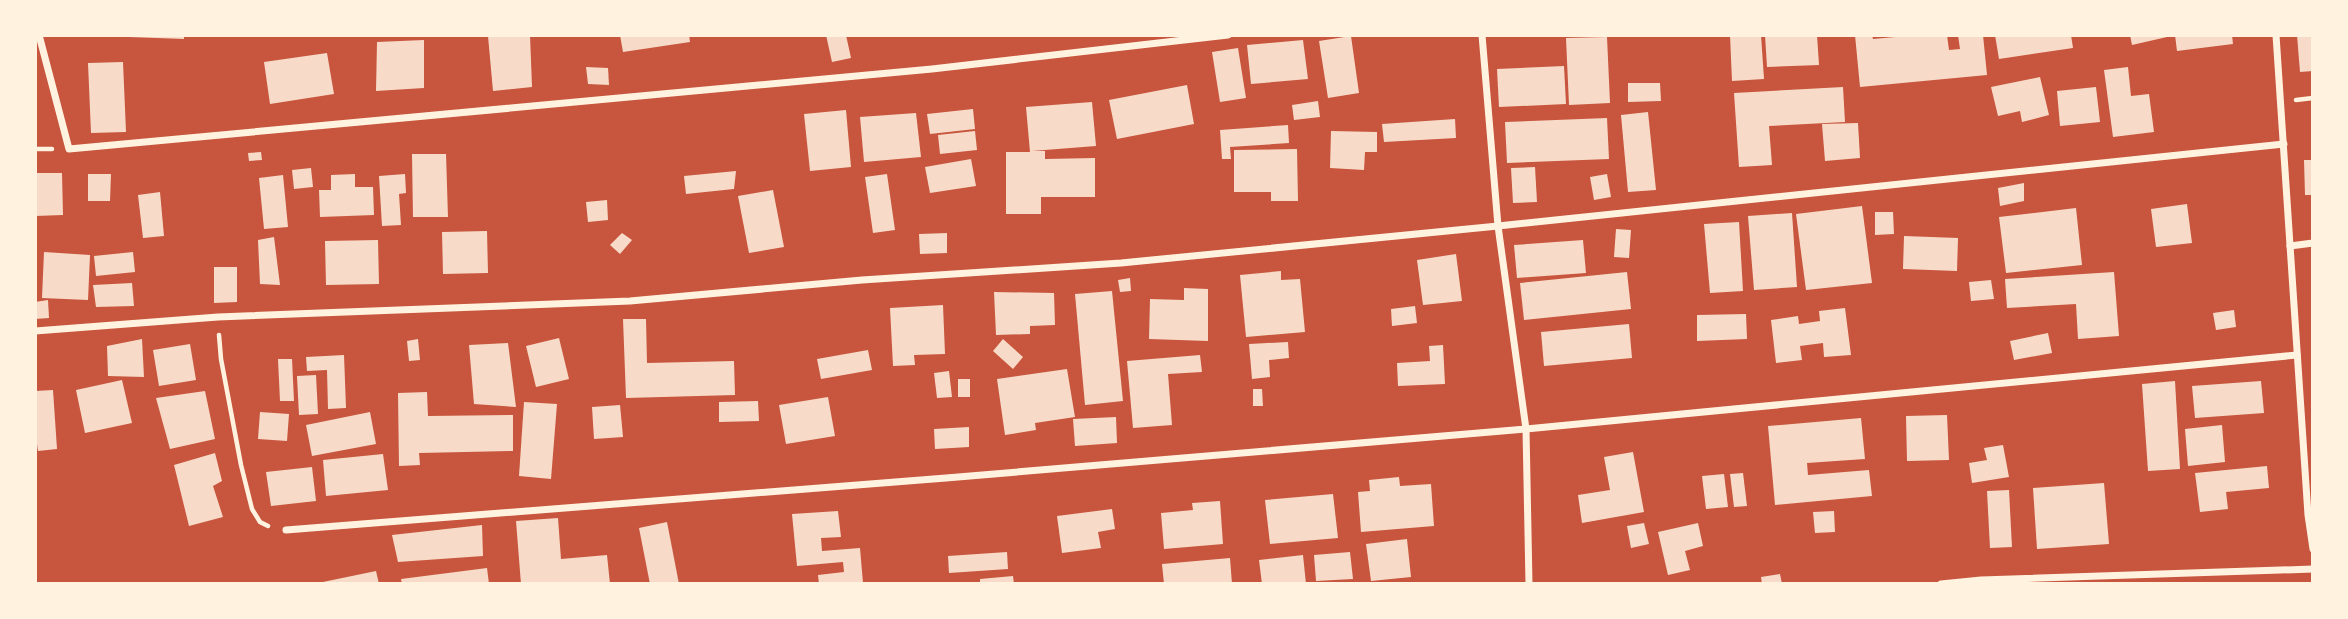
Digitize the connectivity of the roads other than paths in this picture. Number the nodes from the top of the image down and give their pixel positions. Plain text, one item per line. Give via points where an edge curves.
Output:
1 (39, 35) edge
2 (1228, 35) edge
3 (1482, 35) edge
4 (2276, 35) edge
5 (2284, 144) junction
6 (1498, 226) junction
7 (2313, 243) edge
8 (2290, 246) junction
9 (35, 331) edge
10 (2297, 355) junction
11 (1526, 429) junction
12 (2311, 515) edge
13 (286, 530) road end
14 (2313, 549) edge
15 (2313, 569) edge
16 (1529, 584) edge
17 (1941, 584) edge

1 - 2 street via 69,149 932,69
3 - 6 street
4 - 5 street
5 - 6 street
5 - 8 street
6 - 9 street via 1121,263 630,301 218,317
6 - 11 street
7 - 8 street
8 - 10 street
10 - 11 street
10 - 12 street
11 - 13 street
11 - 16 street
12 - 14 street
15 - 17 street

